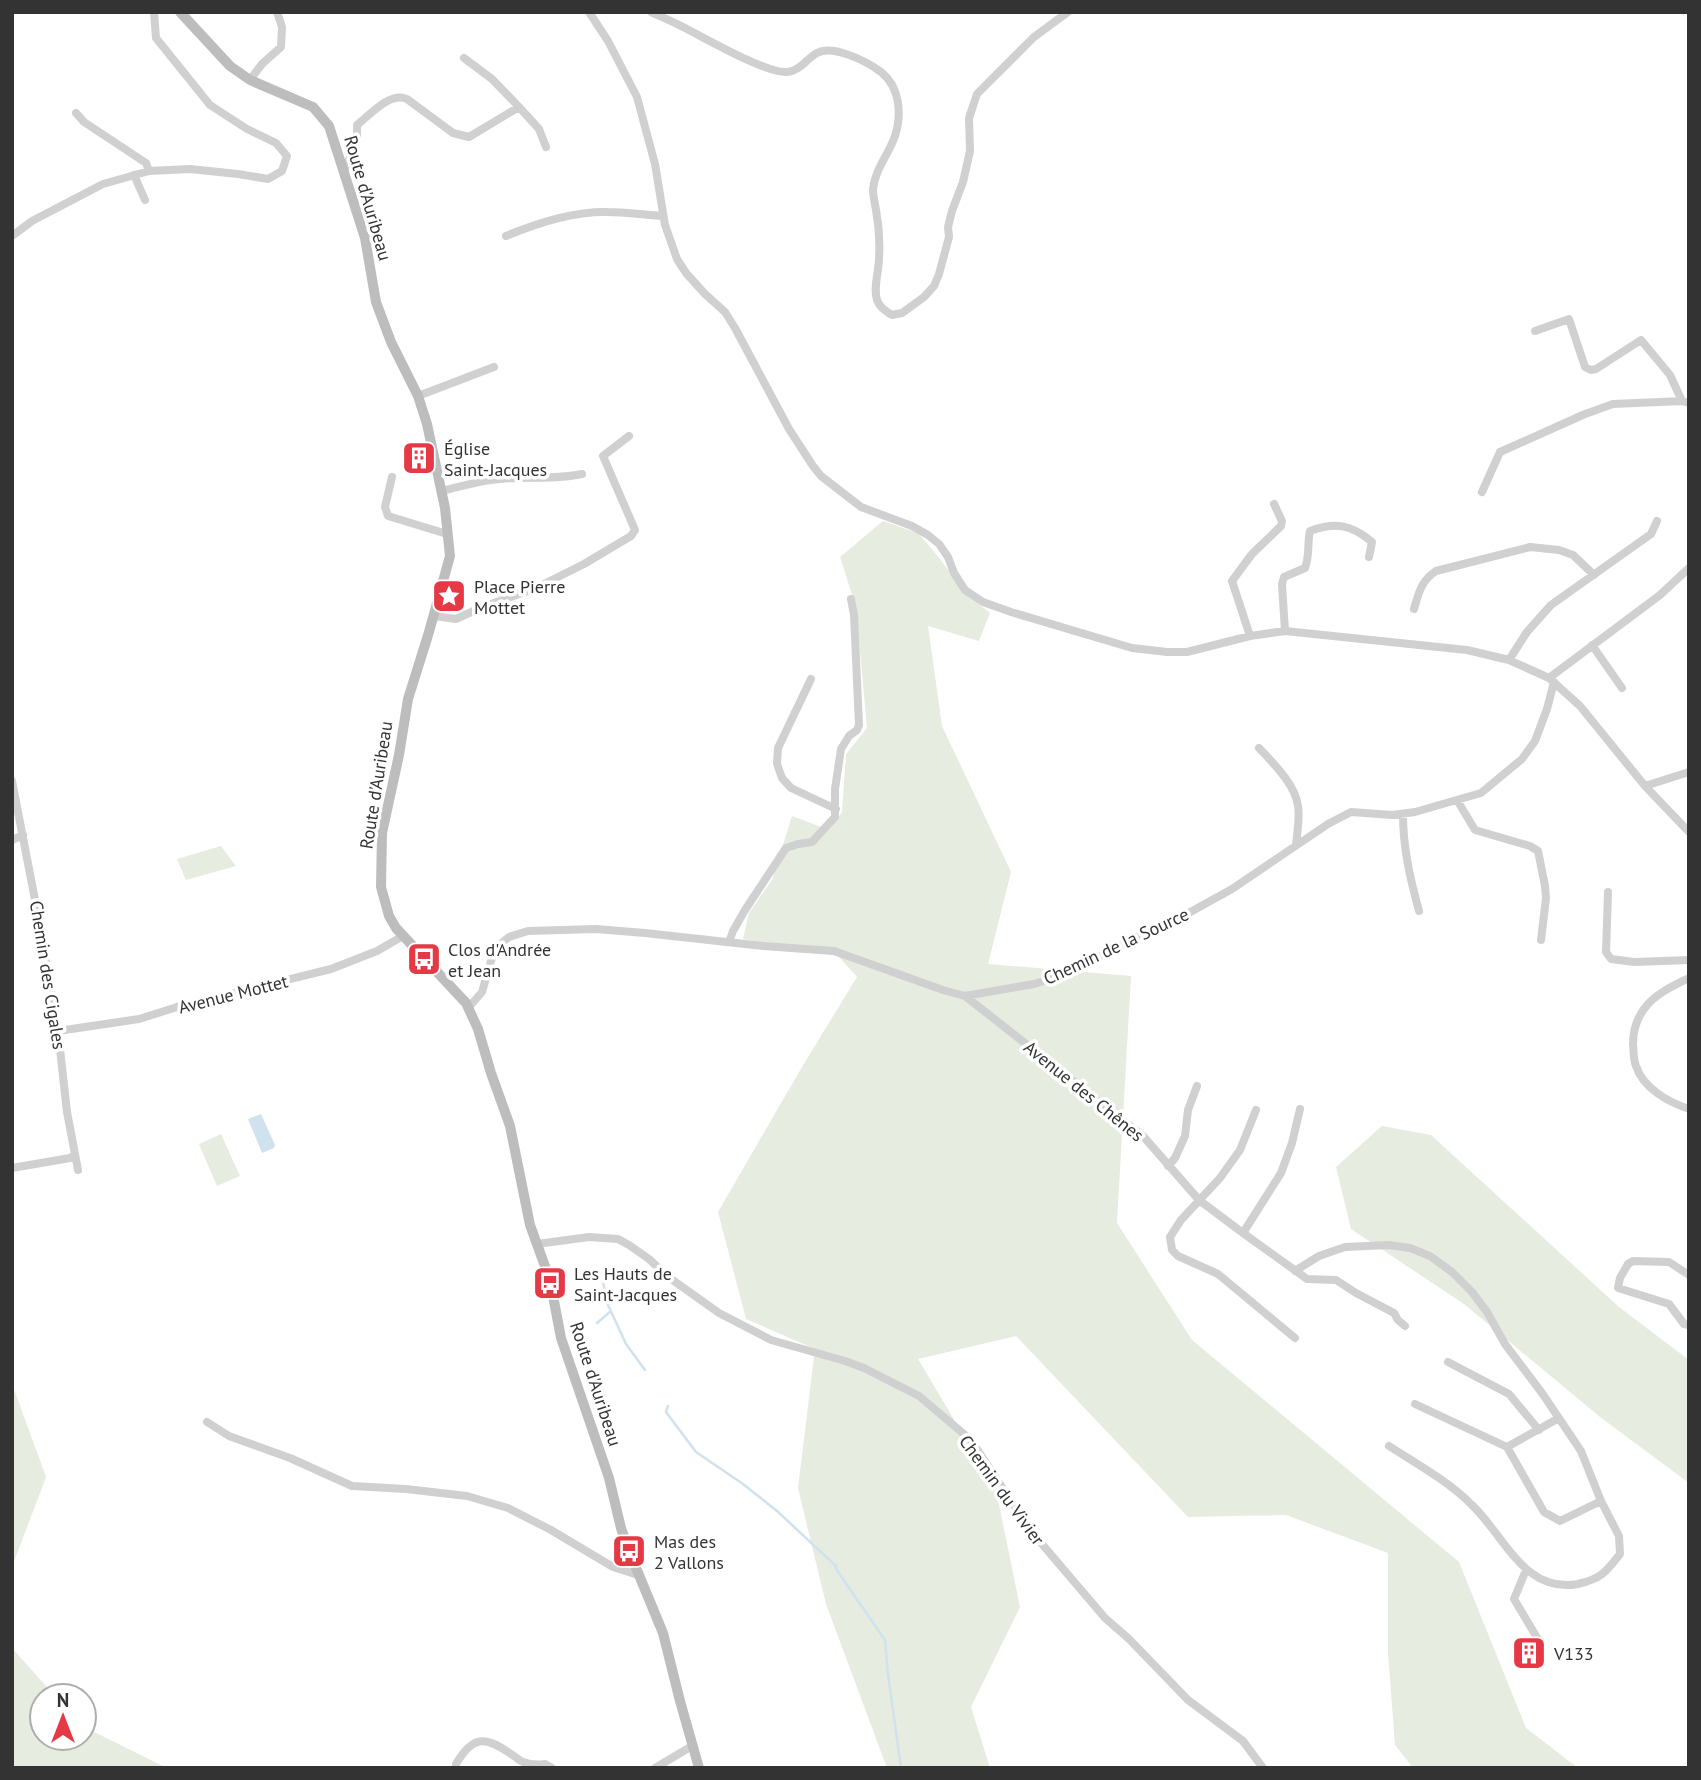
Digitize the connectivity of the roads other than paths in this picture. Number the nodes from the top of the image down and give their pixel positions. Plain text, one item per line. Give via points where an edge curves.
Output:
1 (154, 12) edge
2 (180, 12) edge
3 (277, 12) edge
4 (589, 12) edge
5 (651, 12) edge
6 (1068, 12) edge
7 (464, 58) dead end
8 (250, 80) junction
9 (519, 107) junction
10 (76, 114) dead end
11 (546, 147) dead end
12 (345, 170) junction
13 (149, 171) junction
14 (134, 175) junction
15 (145, 200) dead end
16 (663, 216) junction
17 (12, 236) edge
18 (506, 236) dead end
19 (1535, 331) dead end
20 (494, 367) dead end
21 (418, 396) junction
22 (1685, 402) edge
23 (629, 436) dead end
24 (582, 474) dead end
25 (392, 477) dead end
26 (441, 491) junction
27 (1482, 492) dead end
28 (1274, 504) dead end
29 (1657, 521) dead end
30 (447, 534) junction
31 (1369, 557) dead end
32 (1689, 568) edge
33 (1594, 575) junction
34 (851, 599) dead end
35 (1414, 609) dead end
36 (434, 616) junction
37 (1285, 631) junction
38 (1250, 636) junction
39 (1592, 645) junction
40 (1509, 660) junction
41 (811, 679) dead end
42 (1552, 680) junction
43 (1622, 688) dead end
44 (1259, 748) dead end
45 (1689, 772) edge
46 (12, 781) edge
47 (1645, 786) junction
48 (1457, 800) junction
49 (836, 808) junction
50 (1403, 814) junction
51 (1689, 832) edge
52 (23, 835) junction
53 (12, 840) edge
54 (1296, 845) junction
55 (1608, 892) dead end
56 (1419, 911) dead end
57 (403, 936) junction
58 (1541, 940) dead end
59 (729, 942) junction
60 (1689, 960) edge
61 (1689, 978) edge
62 (965, 996) junction
63 (469, 1007) junction
64 (58, 1031) junction
65 (1197, 1086) dead end
66 (1300, 1109) dead end
67 (1689, 1109) edge
68 (1256, 1110) dead end
69 (75, 1155) junction
70 (1168, 1166) junction
71 (12, 1168) edge
72 (78, 1170) dead end
73 (1199, 1200) junction
74 (1243, 1233) junction
75 (537, 1244) junction
76 (1295, 1271) junction
77 (1689, 1275) edge
78 (1689, 1325) edge
79 (1405, 1326) dead end
80 (1295, 1338) dead end
81 (1448, 1362) dead end
82 (1415, 1404) dead end
83 (1559, 1418) junction
84 (207, 1422) dead end
85 (1539, 1430) junction
86 (1389, 1446) dead end
87 (1507, 1447) junction
88 (1601, 1501) junction
89 (1560, 1521) junction
90 (1556, 1530) dead end
91 (1526, 1570) junction
92 (638, 1575) junction
93 (1539, 1641) dead end
94 (692, 1746) junction
95 (456, 1765) dead end
96 (696, 1767) edge
97 (552, 1768) edge
98 (655, 1768) edge
99 (1263, 1768) edge

1 - 13 street via 156,37 210,105 276,144 287,156 282,171 268,179 190,169
2 - 8 street, Route d'Auribeau via 230,66
3 - 8 street via 281,47
4 - 16 street via 637,97
5 - 6 street via 778,72 797,69 818,52 830,51 863,61 891,83 898,121 873,191 879,238 876,299 892,315 924,297 939,274 970,151 970,118 977,94 1034,37
7 - 9 street
8 - 12 street, Route d'Auribeau via 313,107 330,126
9 - 11 street via 539,129
9 - 12 street via 468,137 453,133 407,99 395,97 357,125 357,140
10 - 13 street via 146,163
12 - 21 street, Route d'Auribeau via 365,238 376,302
13 - 14 street
14 - 15 street
14 - 17 street via 103,184
16 - 18 street via 586,214
16 - 38 street via 677,259 725,312 813,467 861,507 928,535 948,557 965,590 1011,612 1132,648 1187,652
19 - 22 street via 1569,319 1585,367 1591,370 1642,340
20 - 21 street
21 - 26 street, Route d'Auribeau
22 - 27 street via 1613,404 1585,414 1500,452
23 - 36 street via 603,456 635,530 631,536 536,587 456,619
24 - 26 street via 489,480
25 - 30 street via 385,508 388,516
26 - 30 street, Route d'Auribeau
28 - 38 street via 1281,526 1232,581
29 - 33 street via 1651,534
30 - 36 street, Route d'Auribeau via 450,555
31 - 37 street via 1371,542 1351,529 1326,525 1310,531 1305,568 1284,577 1282,584
32 - 39 street
33 - 35 street via 1573,555 1530,547 1436,571 1420,589
33 - 40 street via 1551,606
34 - 49 street via 859,724 841,749
36 - 57 street, Route d'Auribeau via 408,698 382,833 383,897
37 - 38 street
37 - 40 street via 1467,650
39 - 42 street
39 - 43 street
40 - 42 street
41 - 49 street via 778,748 777,764 791,788
42 - 47 street via 1580,706
42 - 48 street, Chemin de la Source via 1535,741 1522,759 1480,793
44 - 54 street via 1295,796
45 - 47 street
46 - 52 street, Chemin des Cigales
47 - 51 street
48 - 50 street, Chemin de la Source
48 - 58 street via 1475,830 1538,851 1546,898
49 - 59 street via 835,817 812,842 786,848
50 - 54 street, Chemin de la Source via 1351,812
50 - 56 street via 1408,871
52 - 53 street
52 - 64 street, Chemin des Cigales
54 - 62 street, Chemin de la Source via 1232,889 1068,973
55 - 60 street via 1606,951 1611,959
57 - 63 street, Route d'Auribeau
57 - 64 street, Avenue Mottet via 331,970 139,1019
59 - 62 street, Chemin de la Source via 834,951
59 - 63 street, Chemin de la Source via 596,929 528,931 497,947 482,992
61 - 67 street via 1648,1004 1633,1036 1634,1062 1644,1082
62 - 70 street, Avenue des Chênes via 1143,1136
63 - 75 street, Route d'Auribeau via 510,1126
64 - 69 street, Chemin des Cigales
65 - 70 street via 1185,1136
66 - 74 street via 1281,1172
68 - 73 street via 1240,1150
69 - 71 street
69 - 72 street, Chemin des Cigales
70 - 73 street, Avenue des Chênes
73 - 74 street, Avenue des Chênes
73 - 80 street via 1170,1237 1172,1250 1218,1274
74 - 76 street, Avenue des Chênes
75 - 92 street, Route d'Auribeau via 550,1280 561,1338
75 - 99 street, Chemin du Vivier via 589,1237 618,1239 726,1316 771,1340 864,1368 919,1396 971,1440 1030,1530 1105,1618 1188,1700 1243,1741
76 - 79 street via 1307,1279 1336,1280 1394,1313
76 - 83 street via 1345,1247 1389,1245 1430,1256 1472,1292
77 - 78 street via 1669,1262 1633,1261 1618,1288 1669,1304
81 - 85 street via 1508,1394
82 - 87 street
83 - 85 street
83 - 88 street via 1581,1451
84 - 92 street via 229,1436 352,1486 467,1496 508,1508 613,1567
85 - 87 street
86 - 91 street via 1474,1506
87 - 89 street via 1544,1512
88 - 89 street
88 - 91 street via 1619,1536 1620,1554 1604,1574 1567,1586
89 - 90 street
91 - 93 street via 1514,1599
92 - 94 street, Route d'Auribeau via 663,1633
94 - 96 street, Route d'Auribeau
94 - 98 street
95 - 97 street via 478,1741 489,1742 522,1762

